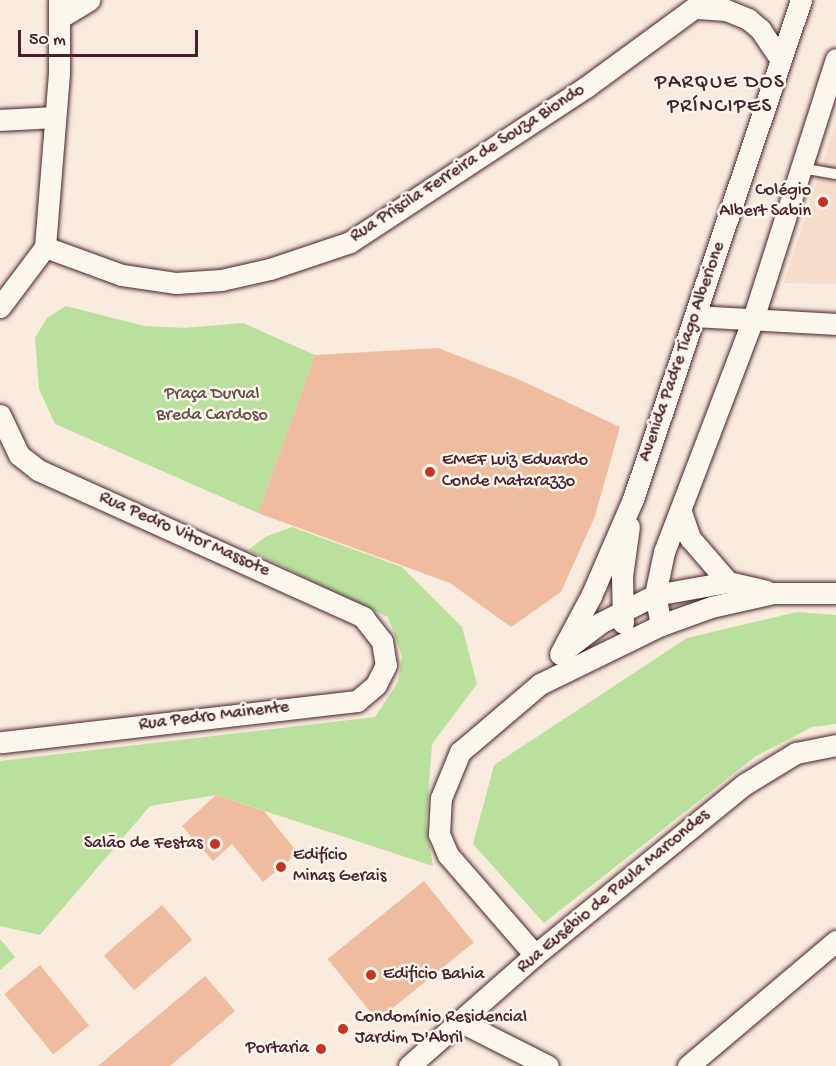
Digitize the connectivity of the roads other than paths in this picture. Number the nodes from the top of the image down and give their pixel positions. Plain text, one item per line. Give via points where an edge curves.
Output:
1 (89, 0) edge
2 (801, 0) edge
3 (701, 4) edge
4 (60, 9) edge
5 (836, 59) edge
6 (781, 60) junction
7 (54, 117) junction
8 (0, 120) edge
9 (801, 168) junction
10 (836, 174) edge
11 (45, 247) junction
12 (0, 307) edge
13 (695, 316) junction
14 (752, 322) junction
15 (836, 324) edge
16 (0, 415) edge
17 (633, 499) junction
18 (681, 512) junction
19 (729, 582) junction
20 (773, 593) junction
21 (836, 593) edge
22 (655, 595) junction
23 (620, 611) junction
24 (661, 625) junction
25 (626, 640) junction
26 (382, 641) joint
27 (560, 654) junction
28 (540, 684) junction
29 (0, 742) edge
30 (836, 745) edge
31 (836, 940) edge
32 (535, 955) junction
33 (463, 1023) junction
34 (409, 1066) edge
35 (548, 1066) edge
36 (688, 1066) edge

1 - 4 street
2 - 6 street, Avenida Padre Tiago Alberione
3 - 6 street, Rua Priscila Ferreira de Souza Biondo via 748,19 760,29
3 - 11 street, Rua Priscila Ferreira de Souza Biondo via 586,87 350,242 270,269 221,280 176,283 122,275
4 - 7 street
5 - 9 street
6 - 13 street, Avenida Padre Tiago Alberione
7 - 8 street
7 - 11 street
9 - 10 lane
9 - 14 street
11 - 12 street
13 - 14 street
13 - 17 street, Avenida Padre Tiago Alberione
14 - 15 street
14 - 18 street
16 - 26 street, Rua Pedro Vitor Massote via 19,455 39,470 363,617
17 - 23 street, Avenida Padre Tiago Alberione
17 - 27 street, Avenida Padre Tiago Alberione via 591,596
18 - 19 street via 690,538
18 - 22 street via 664,552
19 - 20 street
19 - 22 street
20 - 21 street
20 - 24 street via 711,607
22 - 23 street
22 - 24 street
23 - 25 street, Avenida Padre Tiago Alberione
23 - 27 street
24 - 25 street
25 - 28 street
26 - 29 street, Rua Pedro Mainente via 386,665 376,685 357,700
27 - 28 street, Avenida Padre Tiago Alberione
28 - 32 street via 460,752 452,764 438,815 439,834 448,855
30 - 32 street, Rua Eusébio de Paula Marcondes via 796,753 745,784
31 - 36 street
32 - 33 street, Rua Eusébio de Paula Marcondes
33 - 34 street, Rua Eusébio de Paula Marcondes
33 - 35 street

